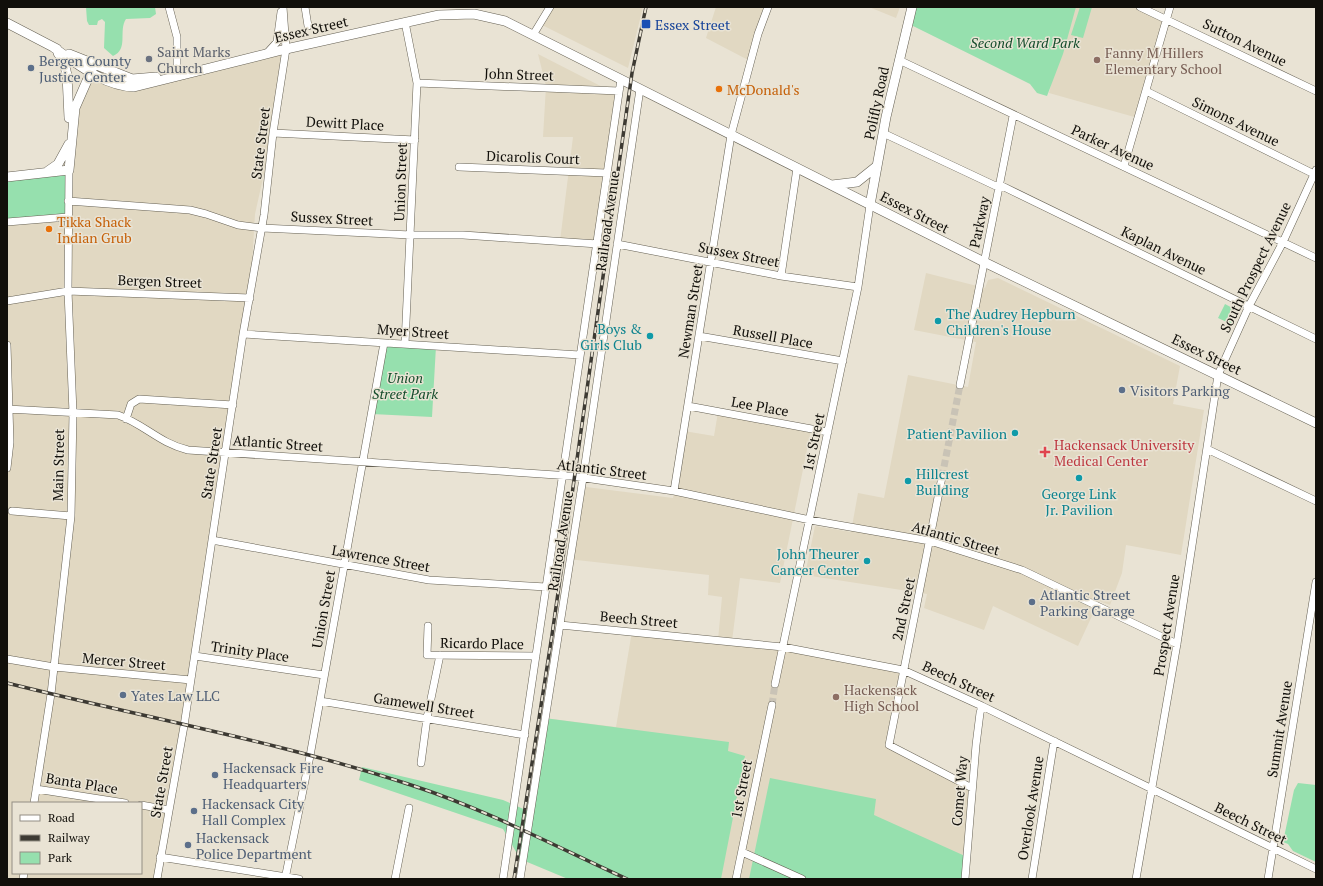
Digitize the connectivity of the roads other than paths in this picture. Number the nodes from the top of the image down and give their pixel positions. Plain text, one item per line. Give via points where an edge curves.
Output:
1 (169, 7) edge
2 (306, 7) edge
3 (550, 7) edge
4 (768, 7) edge
5 (912, 7) edge
6 (1140, 7) edge
7 (1170, 7) edge
8 (283, 8) edge
9 (1167, 20) junction
10 (405, 22) junction
11 (7, 23) edge
12 (308, 26) dead end
13 (533, 35) junction
14 (53, 47) junction
15 (286, 49) junction
16 (264, 55) junction
17 (899, 60) junction
18 (93, 68) junction
19 (177, 76) junction
20 (621, 79) junction
21 (417, 84) junction
22 (640, 89) junction
23 (619, 90) junction
24 (1316, 91) edge
25 (1146, 92) junction
26 (1013, 116) junction
27 (72, 126) junction
28 (273, 133) junction
29 (883, 133) junction
30 (732, 135) junction
31 (415, 140) junction
32 (71, 141) junction
33 (877, 166) junction
34 (1124, 166) junction
35 (459, 167) dead end
36 (797, 168) junction
37 (69, 170) junction
38 (47, 172) junction
39 (606, 173) junction
40 (1315, 173) edge
41 (7, 177) edge
42 (831, 185) junction
43 (1000, 187) junction
44 (68, 201) junction
45 (870, 205) junction
46 (68, 217) junction
47 (7, 222) edge
48 (262, 228) junction
49 (411, 235) junction
50 (1283, 242) junction
51 (598, 244) junction
52 (617, 244) junction
53 (1316, 258) edge
54 (711, 262) junction
55 (984, 262) junction
56 (781, 276) junction
57 (858, 287) junction
58 (68, 292) junction
59 (250, 298) junction
60 (7, 301) edge
61 (1248, 306) junction
62 (243, 334) junction
63 (699, 336) junction
64 (1316, 339) edge
65 (384, 343) junction
66 (405, 344) junction
67 (7, 345) edge
68 (580, 355) junction
69 (842, 361) junction
70 (1218, 375) junction
71 (960, 386) tunnel mouth
72 (233, 405) junction
73 (688, 406) junction
74 (8, 409) edge
75 (73, 413) junction
76 (126, 418) junction
77 (1316, 423) edge
78 (828, 432) junction
79 (1207, 449) junction
80 (226, 452) junction
81 (363, 462) junction
82 (7, 468) edge
83 (562, 476) junction
84 (942, 477) tunnel mouth
85 (583, 478) junction
86 (674, 491) junction
87 (1316, 501) edge
88 (12, 511) dead end
89 (70, 516) junction
90 (810, 520) junction
91 (212, 540) junction
92 (930, 541) junction
93 (344, 565) junction
94 (1316, 582) edge
95 (546, 588) junction
96 (560, 625) junction
97 (428, 626) dead end
98 (1177, 644) junction
99 (783, 647) junction
100 (440, 655) junction
101 (195, 656) junction
102 (536, 656) junction
103 (7, 659) edge
104 (54, 667) junction
105 (903, 670) junction
106 (324, 675) junction
107 (191, 680) junction
108 (776, 684) tunnel mouth
109 (320, 701) junction
110 (772, 705) tunnel mouth
111 (982, 706) junction
112 (427, 718) junction
113 (525, 735) junction
114 (1054, 741) junction
115 (421, 763) dead end
116 (972, 788) junction
117 (1150, 788) junction
118 (36, 789) junction
119 (34, 802) edge
120 (119, 802) edge
121 (142, 806) edge
122 (409, 808) dead end
123 (169, 810) junction
124 (1273, 848) junction
125 (742, 852) junction
126 (160, 857) junction
127 (1316, 869) edge
128 (285, 878) edge
129 (156, 879) edge
130 (299, 879) edge
131 (395, 879) edge
132 (503, 879) edge
133 (520, 879) edge
134 (736, 879) edge
135 (802, 879) edge
136 (965, 879) edge
137 (1032, 879) edge
138 (1136, 879) edge
139 (1268, 879) edge

1 - 19 street via 177,37
2 - 12 street
3 - 13 street
4 - 30 street, Newman Street
5 - 17 main road, Polifly Road
6 - 9 street, Sutton Avenue
7 - 9 street
8 - 15 street, State Street
8 - 16 street via 277,42
9 - 24 street, Sutton Avenue
9 - 25 street
10 - 13 main road, Essex Street via 439,14 470,13 504,21
10 - 15 main road, Essex Street
10 - 21 street, Union Street
11 - 14 main road
13 - 20 main road, Essex Street
14 - 18 main road
14 - 27 main road, Main Street via 64,62 69,97 68,115
15 - 16 main road, Essex Street
15 - 28 street, State Street
16 - 19 main road, Essex Street
17 - 26 street, Parker Avenue
17 - 29 main road, Polifly Road
18 - 19 main road, Essex Street via 132,79
18 - 19 main road, Essex Street via 100,77 124,87 134,87
18 - 27 main road, Main Street via 79,95
20 - 22 main road, Essex Street
20 - 23 street, Railroad Avenue
21 - 23 street, John Street
21 - 31 street, Union Street
22 - 30 main road, Essex Street
22 - 52 street, Railroad Avenue
23 - 39 street, Railroad Avenue
25 - 34 street
25 - 40 street, Simons Avenue
26 - 34 street, Parker Avenue
26 - 43 street, Parkway
27 - 32 main road, Main Street
28 - 31 street, Dewitt Place
28 - 48 street, State Street
29 - 33 main road, Polifly Road
29 - 43 street, Kaplan Avenue
30 - 36 main road, Essex Street
30 - 54 street, Newman Street
31 - 49 street, Union Street
32 - 37 main road, Main Street
32 - 38 main road via 58,164
33 - 42 main road via 857,182
33 - 45 main road, Polifly Road
34 - 50 street, Parker Avenue
35 - 39 street, Dicarolis Court
36 - 42 main road, Essex Street
36 - 56 street
37 - 38 main road
37 - 44 street, Main Street
38 - 41 main road
39 - 51 street, Railroad Avenue
40 - 50 street, South Prospect Avenue
42 - 45 main road, Essex Street
43 - 55 street, Parkway
43 - 61 street, Kaplan Avenue
44 - 46 street, Main Street
44 - 48 street, Sussex Street via 190,210 238,225
45 - 55 main road, Essex Street
45 - 57 street, 1st Street
46 - 47 street
46 - 58 street, Main Street
48 - 49 street, Sussex Street
48 - 59 street, State Street
49 - 51 street, Sussex Street via 463,235
49 - 66 street, Union Street
50 - 53 street, Parker Avenue
50 - 61 street, South Prospect Avenue
51 - 68 street, Railroad Avenue
52 - 54 street, Sussex Street
52 - 85 street, Railroad Avenue
54 - 56 street, Sussex Street
54 - 63 street, Newman Street
55 - 70 main road, Essex Street
55 - 71 street
56 - 57 street, Sussex Street
57 - 69 street, 1st Street
58 - 59 street, Bergen Street
58 - 60 street, Bergen Street
58 - 75 street, Main Street
59 - 62 street, State Street
61 - 64 street, Kaplan Avenue
61 - 70 street, South Prospect Avenue
62 - 65 street, Myer Street
62 - 72 street, State Street
63 - 69 street, Russell Place
63 - 73 street, Newman Street
65 - 66 street, Myer Street
65 - 81 street, Union Street
66 - 68 street, Myer Street
67 - 74 street
68 - 83 street, Railroad Avenue
69 - 78 street, 1st Street
70 - 77 main road, Essex Street
70 - 79 street, Prospect Avenue
72 - 76 street via 139,399 131,404
72 - 80 street, State Street
73 - 78 street, Lee Place
73 - 86 street, Newman Street
74 - 75 street, Atlantic Street
74 - 82 street via 10,442
75 - 76 street, Atlantic Street via 118,415
75 - 89 street, Main Street
76 - 80 street, Atlantic Street via 162,441 177,447
78 - 90 street, 1st Street
79 - 87 street
79 - 98 street, Prospect Avenue
80 - 81 street, Atlantic Street
80 - 91 street, State Street
81 - 83 street, Atlantic Street
81 - 93 street, Union Street
83 - 85 street, Atlantic Street
83 - 95 street, Railroad Avenue
84 - 92 street, 2nd Street
85 - 86 street, Atlantic Street
85 - 96 street, Railroad Avenue
86 - 90 street, Atlantic Street
88 - 89 street
89 - 104 street, Main Street
90 - 92 street, Atlantic Street
90 - 99 street, 1st Street
91 - 93 street, Lawrence Street
91 - 101 street, State Street
92 - 98 street, Atlantic Street via 1022,570
92 - 105 street, 2nd Street
93 - 95 street, Lawrence Street via 429,580
93 - 106 street, Union Street
94 - 124 street, Summit Avenue
95 - 102 street, Railroad Avenue
96 - 99 street, Beech Street
96 - 133 street, Railroad Avenue
97 - 100 street, Ricardo Place via 427,655
98 - 117 street, Prospect Avenue
99 - 105 street, Beech Street
99 - 108 street, 1st Street
100 - 102 street, Ricardo Place
100 - 112 street
101 - 106 street, Trinity Place
101 - 107 street, State Street
102 - 113 street, Railroad Avenue
103 - 104 street, Mercer Street
104 - 107 street, Mercer Street
104 - 118 street, Main Street
105 - 111 street, Beech Street
105 - 116 street, 2nd Street via 889,746
106 - 109 street, Union Street
107 - 123 street, State Street
109 - 112 street, Gamewell Street
109 - 128 street, Union Street
110 - 125 street, 1st Street
111 - 114 street, Beech Street
111 - 116 street, Comet Way
112 - 113 street, Gamewell Street
112 - 115 street
113 - 132 street, Railroad Avenue
114 - 117 street, Beech Street
114 - 137 street, Overlook Avenue
116 - 136 street, Comet Way
117 - 124 street, Beech Street
117 - 138 street, Prospect Avenue
118 - 119 street, Main Street
118 - 120 street, Banta Place
121 - 123 street
122 - 131 street
123 - 126 street, State Street
124 - 127 street, Beech Street
124 - 139 street, Summit Avenue
125 - 134 street, 1st Street
125 - 135 street
126 - 128 street
126 - 129 street, State Street
128 - 130 street

